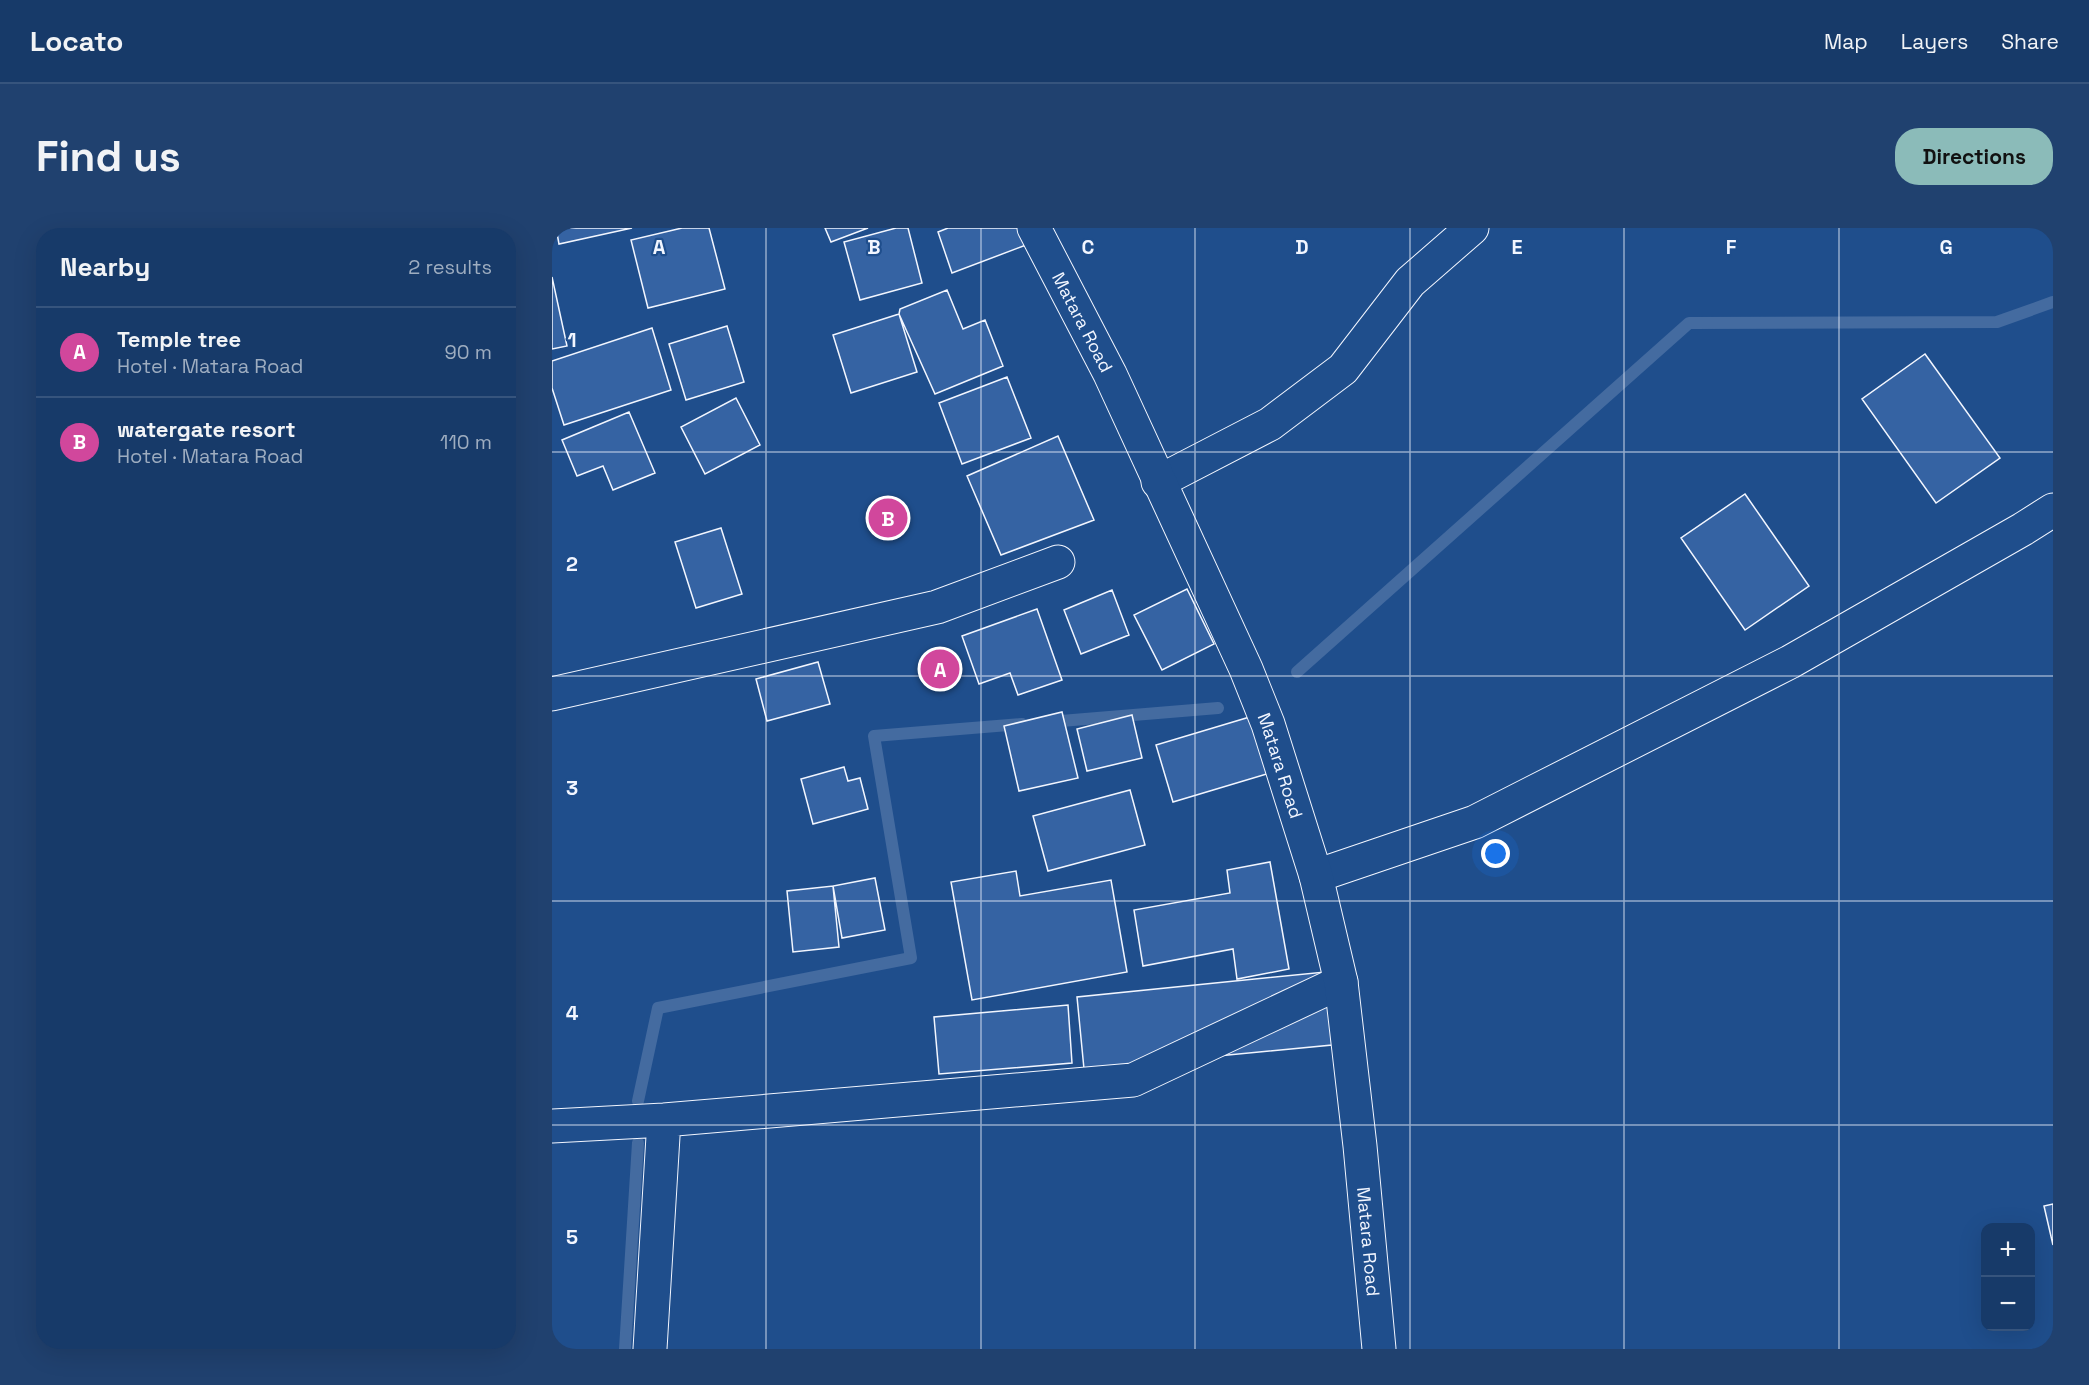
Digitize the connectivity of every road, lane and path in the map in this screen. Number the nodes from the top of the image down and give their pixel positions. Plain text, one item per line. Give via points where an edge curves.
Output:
1 (1034, 228) edge
2 (1472, 228) edge
3 (1158, 482) junction
4 (2053, 510) edge
5 (1058, 562) dead end
6 (552, 694) edge
7 (1316, 876) junction
8 (1341, 982) junction
9 (664, 1120) junction
10 (552, 1126) edge
11 (650, 1349) edge
12 (1379, 1349) edge

1 - 3 main road, Matara Road via 1110,374
2 - 3 main road via 1410,282 1343,369 1270,424
3 - 7 main road, Matara Road via 1246,669 1268,724
4 - 7 main road via 1790,662 1475,822
5 - 6 main road via 937,607
7 - 8 main road, Matara Road
8 - 9 main road via 1133,1080
8 - 12 main road, Matara Road
9 - 10 main road
9 - 11 main road

